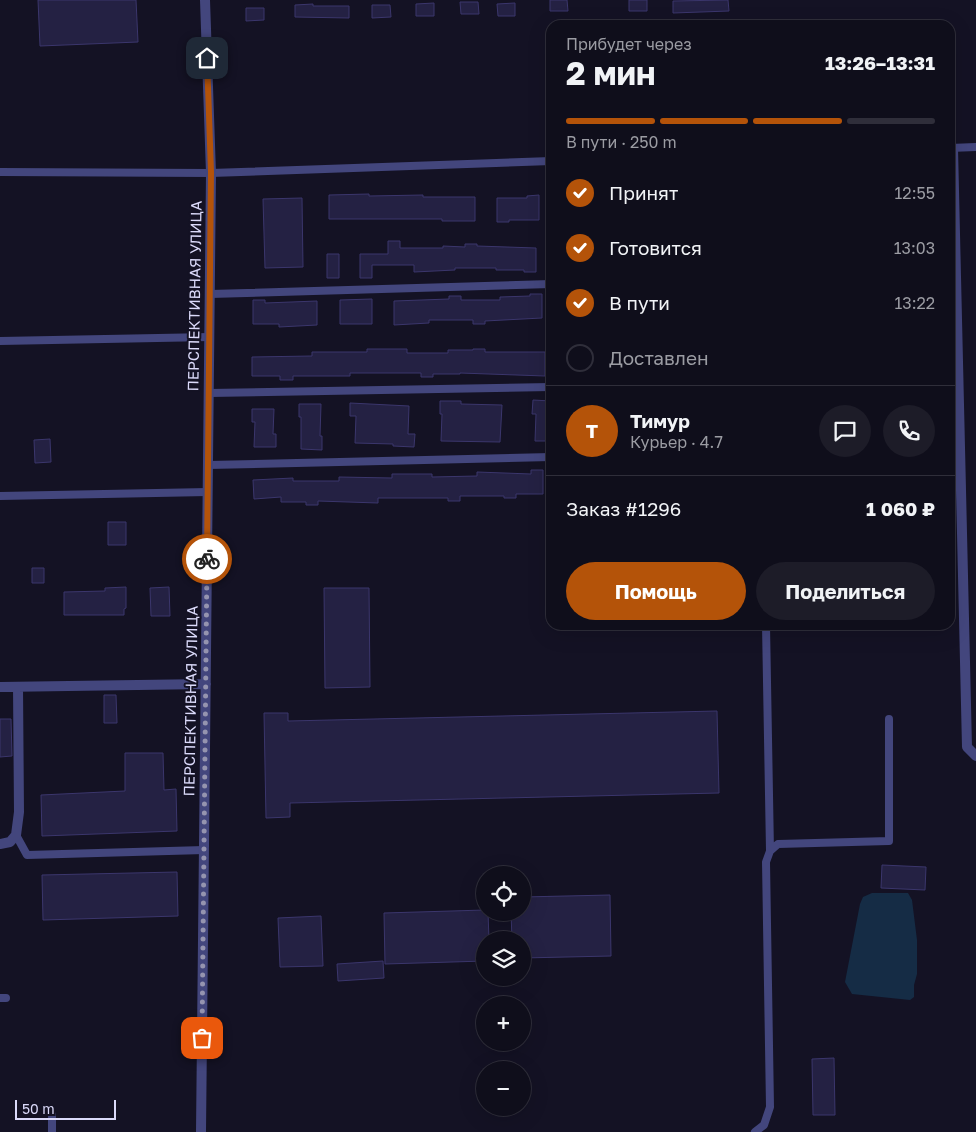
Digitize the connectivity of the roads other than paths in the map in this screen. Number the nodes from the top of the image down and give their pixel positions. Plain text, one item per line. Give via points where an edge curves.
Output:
1 (204, 0) edge
2 (976, 146) edge
3 (955, 148) edge
4 (546, 162) edge
5 (0, 172) edge
6 (211, 172) junction
7 (955, 268) edge
8 (546, 284) edge
9 (210, 294) junction
10 (210, 337) junction
11 (0, 341) edge
12 (546, 387) edge
13 (209, 393) junction
14 (546, 457) edge
15 (208, 465) junction
16 (208, 492) junction
17 (0, 496) edge
18 (766, 630) edge
19 (206, 684) junction
20 (0, 687) edge
21 (18, 687) junction
22 (889, 719) dead end
23 (976, 756) edge
24 (16, 834) junction
25 (0, 844) edge
26 (204, 850) junction
27 (770, 851) junction
28 (52, 1115) dead end
29 (52, 1132) edge
30 (201, 1132) edge
31 (755, 1132) edge

1 - 6 street, ПЕРСПЕКТИВНАЯ УЛИЦА
2 - 3 lane
4 - 6 lane
5 - 6 lane
6 - 9 street, ПЕРСПЕКТИВНАЯ УЛИЦА
7 - 23 street via 967,747
8 - 9 lane
9 - 10 street, ПЕРСПЕКТИВНАЯ УЛИЦА
10 - 11 lane
10 - 13 street, ПЕРСПЕКТИВНАЯ УЛИЦА
12 - 13 lane
13 - 15 street, ПЕРСПЕКТИВНАЯ УЛИЦА
14 - 15 lane
15 - 16 street, ПЕРСПЕКТИВНАЯ УЛИЦА
16 - 17 lane
16 - 19 street, ПЕРСПЕКТИВНАЯ УЛИЦА
18 - 27 lane
19 - 21 street
19 - 26 street, ПЕРСПЕКТИВНАЯ УЛИЦА
20 - 21 street
21 - 24 street
22 - 27 lane via 889,841 778,844
24 - 25 street via 10,842
24 - 26 lane via 27,855
26 - 30 street, ПЕРСПЕКТИВНАЯ УЛИЦА
27 - 31 lane via 766,862 770,1107 764,1125
28 - 29 lane

